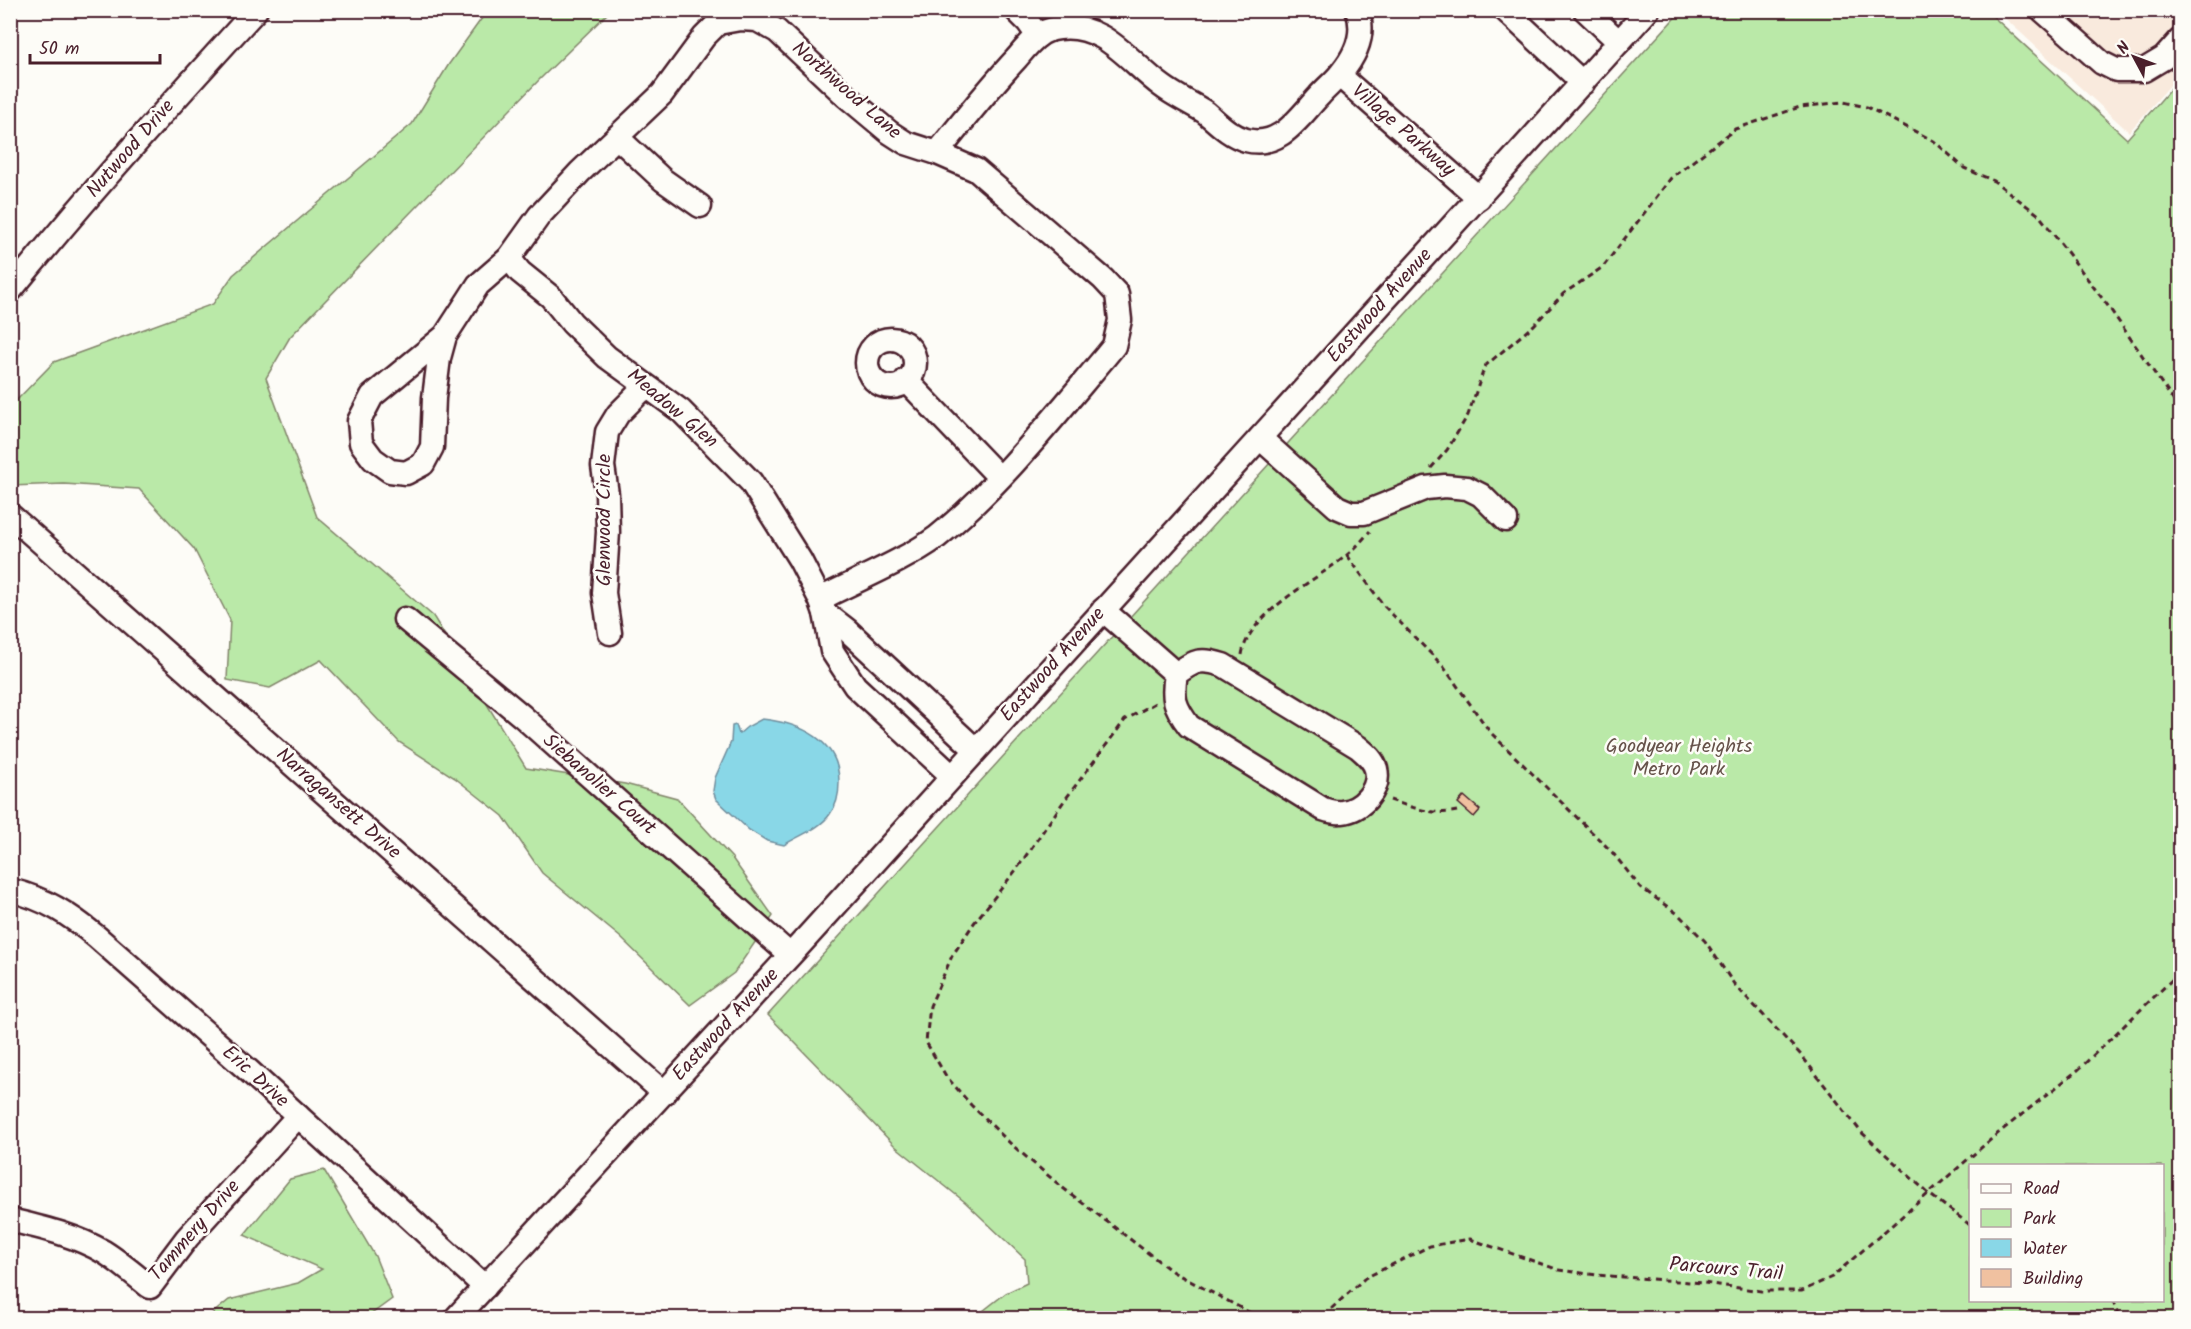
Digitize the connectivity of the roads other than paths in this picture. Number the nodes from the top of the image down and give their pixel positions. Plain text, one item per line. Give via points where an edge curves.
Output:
1 (256, 10) edge
2 (1016, 10) edge
3 (1357, 10) edge
4 (1504, 10) edge
5 (1585, 10) edge
6 (1648, 10) edge
7 (2042, 10) edge
8 (1038, 36) junction
9 (2181, 40) edge
10 (1619, 42) junction
11 (1340, 75) junction
12 (1583, 82) junction
13 (618, 137) junction
14 (937, 153) junction
15 (1479, 198) junction
16 (700, 206) dead end
17 (509, 258) junction
18 (10, 291) edge
19 (445, 336) junction
20 (906, 380) dead end
21 (646, 386) junction
22 (1260, 438) junction
23 (999, 477) junction
24 (10, 515) edge
25 (1506, 520) dead end
26 (823, 606) junction
27 (1103, 609) junction
28 (405, 619) dead end
29 (610, 633) dead end
30 (897, 676) junction
31 (1175, 683) junction
32 (872, 702) junction
33 (928, 705) junction
34 (904, 731) junction
35 (976, 750) junction
36 (952, 776) junction
37 (10, 890) edge
38 (790, 955) junction
39 (664, 1093) junction
40 (298, 1116) junction
41 (10, 1220) edge
42 (485, 1287) junction
43 (456, 1318) edge

1 - 18 street, Nutwood Drive
2 - 8 street
3 - 11 street via 1360,38
4 - 12 street
5 - 10 street
6 - 10 street, Eastwood Avenue
7 - 9 street via 2102,63 2116,70 2144,70 2164,58
8 - 11 street, Village Parkway via 1069,27 1105,37 1167,90 1245,140 1282,135
8 - 14 street, Village Parkway
10 - 12 street, Eastwood Avenue
11 - 15 street, Village Parkway
12 - 15 street, Eastwood Avenue
13 - 14 street, Northwood Lane via 662,94 718,23 740,19 757,21 777,31 889,132 906,143
13 - 16 street via 663,180
13 - 17 street, Northwood Lane via 539,216
14 - 23 street, Northwood Lane via 976,170 1117,294 1120,320 1114,346
15 - 22 street, Eastwood Avenue
17 - 19 street, Northwood Lane via 478,285
17 - 21 street, Meadow Glen via 607,357
19 - 19 street, Northwood Lane via 434,398 432,447 423,464 406,473 390,471 373,459 361,443 359,421 372,396
20 - 23 street
21 - 26 street, Meadow Glen via 681,411 751,482 800,560
21 - 29 street, Glenwood Circle via 618,414 607,432 603,466 608,532 604,593
22 - 25 street via 1337,507 1351,513 1364,513 1426,488 1444,486 1467,488 1481,495
22 - 27 street, Eastwood Avenue
23 - 26 street, Northwood Lane via 936,537
24 - 39 street, Narragansett Drive
26 - 30 street, Meadow Glen
26 - 32 street, Meadow Glen via 832,651 855,686
27 - 31 street
27 - 35 street, Eastwood Avenue
28 - 38 street, Siebanolier Court via 522,716
30 - 32 street
30 - 33 street, Meadow Glen
31 - 31 street via 1192,662 1207,660 1223,665 1358,747 1369,756 1376,770 1374,787 1355,809 1340,813 1323,809 1189,726 1177,710
32 - 34 street, Meadow Glen
33 - 34 street
33 - 35 street, Meadow Glen
34 - 36 street, Meadow Glen
35 - 36 street, Eastwood Avenue
36 - 38 street, Eastwood Avenue
37 - 40 street, Eric Drive via 40,898 76,919
38 - 39 street, Eastwood Avenue
39 - 42 street, Eastwood Avenue
40 - 41 street, Tammery Drive via 187,1238 150,1287 81,1240
40 - 42 street, Eric Drive
42 - 43 street, Eastwood Avenue

